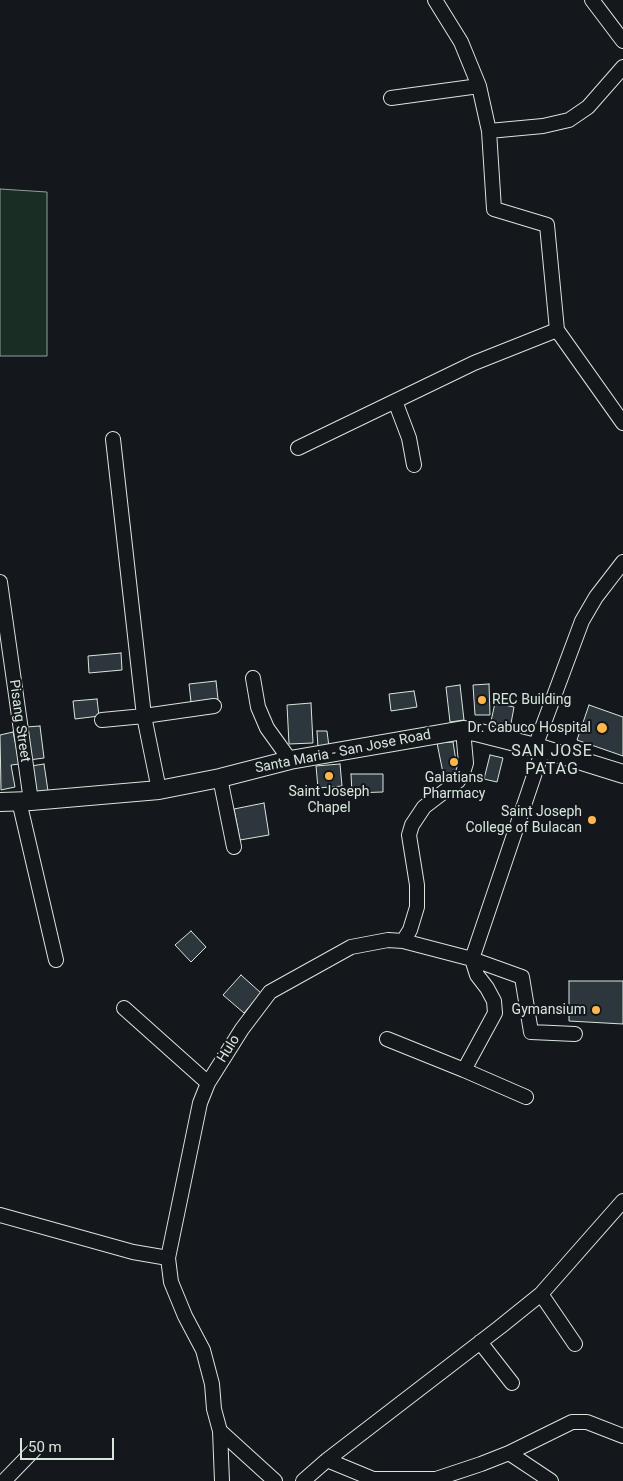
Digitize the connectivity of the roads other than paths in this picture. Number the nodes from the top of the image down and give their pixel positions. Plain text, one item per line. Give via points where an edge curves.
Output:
1 (436, 0) edge
2 (592, 0) edge
3 (623, 40) edge
4 (623, 67) edge
5 (479, 86) junction
6 (391, 98) dead end
7 (489, 131) junction
8 (557, 330) junction
9 (395, 401) junction
10 (623, 423) edge
11 (114, 439) dead end
12 (298, 448) dead end
13 (414, 465) dead end
14 (623, 562) edge
15 (0, 582) edge
16 (253, 678) dead end
17 (214, 706) dead end
18 (144, 716) junction
19 (102, 720) dead end
20 (463, 730) junction
21 (539, 748) junction
22 (290, 760) junction
23 (623, 774) edge
24 (220, 778) junction
25 (159, 790) junction
26 (25, 801) junction
27 (0, 802) edge
28 (234, 847) dead end
29 (403, 941) junction
30 (472, 959) junction
31 (56, 960) dead end
32 (124, 1008) dead end
33 (575, 1034) dead end
34 (387, 1039) dead end
35 (464, 1070) junction
36 (208, 1083) junction
37 (526, 1097) dead end
38 (623, 1201) edge
39 (0, 1215) edge
40 (168, 1258) junction
41 (541, 1294) junction
42 (480, 1342) junction
43 (574, 1344) dead end
44 (512, 1383) dead end
45 (220, 1431) junction
46 (623, 1436) edge
47 (35, 1449) dead end
48 (509, 1453) junction
49 (327, 1460) junction
50 (4, 1481) edge
51 (222, 1481) edge
52 (275, 1481) edge
53 (303, 1481) edge
54 (551, 1481) edge

1 - 5 street via 461,42
2 - 3 street
4 - 7 street via 588,106 569,120
5 - 6 street
5 - 7 street
7 - 8 street via 494,209 547,225
8 - 9 street
8 - 10 street
9 - 12 street
9 - 13 street via 409,438
11 - 18 street
14 - 21 street via 582,621
15 - 26 street, Pisang Street
16 - 22 street via 258,707
17 - 18 street
18 - 19 street
18 - 25 street
20 - 21 main road, Santa Maria - San Jose Road
20 - 22 main road, Santa Maria - San Jose Road
20 - 29 street via 466,762 463,773 458,781 424,807 409,835 417,907
21 - 23 main road, Santa Maria - San Jose Road
21 - 30 street
22 - 24 main road, Santa Maria - San Jose Road
24 - 25 main road, Santa Maria - San Jose Road
24 - 28 street
25 - 26 main road, Santa Maria - San Jose Road
26 - 27 main road, Santa Maria - San Jose Road
26 - 31 street, Pisang Street
29 - 30 street, Hulo
29 - 36 street, Hulo via 388,940 351,947 270,992 242,1028
30 - 33 street, Hulo via 522,977 531,1032
30 - 35 street via 477,975 494,1001 495,1013
32 - 36 street
34 - 35 street
35 - 37 street
36 - 40 street, Hulo via 200,1103
38 - 41 street
39 - 40 street via 133,1252
40 - 45 street, Hulo via 171,1282 204,1350
41 - 42 street
41 - 43 street
42 - 44 street
42 - 49 street
45 - 51 street, Hulo
45 - 52 street
46 - 48 street via 587,1422 572,1422
47 - 50 street
48 - 49 street via 436,1479 373,1479
48 - 54 street
49 - 53 street

